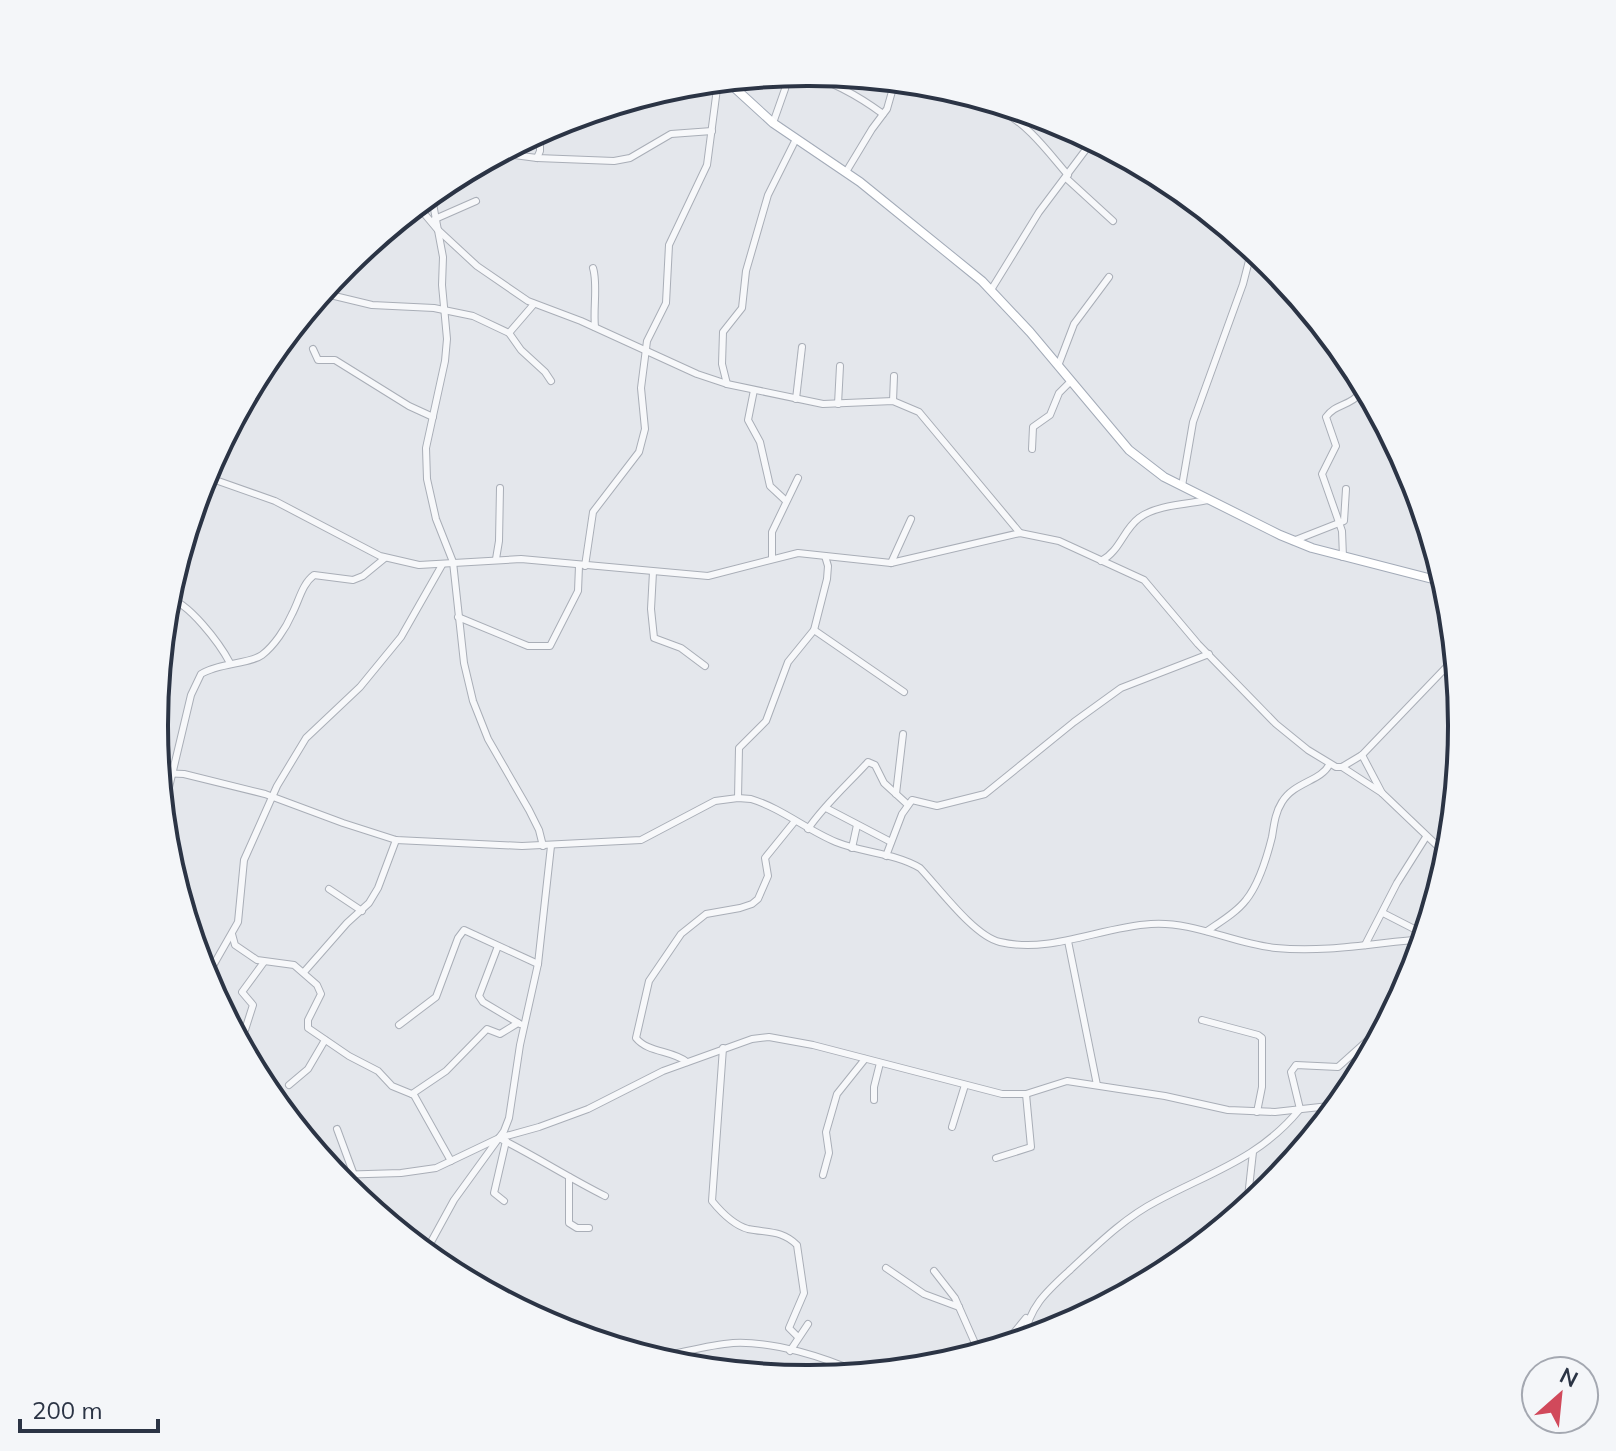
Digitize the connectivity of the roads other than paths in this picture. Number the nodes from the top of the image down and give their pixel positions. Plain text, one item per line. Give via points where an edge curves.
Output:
1 (785, 87) edge
2 (835, 87) edge
3 (737, 90) edge
4 (891, 91) edge
5 (717, 92) edge
6 (883, 114) junction
7 (1018, 121) edge
8 (773, 123) junction
9 (712, 131) junction
10 (796, 139) junction
11 (540, 145) edge
12 (1086, 150) edge
13 (518, 156) edge
14 (537, 158) junction
15 (846, 172) junction
16 (1067, 176) junction
17 (476, 201) dead end
18 (433, 208) edge
19 (425, 214) edge
20 (435, 219) junction
21 (1113, 221) dead end
22 (437, 229) junction
23 (1249, 263) edge
24 (593, 268) dead end
25 (1109, 277) dead end
26 (991, 290) junction
27 (334, 296) edge
28 (534, 304) junction
29 (445, 311) junction
30 (595, 327) junction
31 (509, 333) junction
32 (802, 347) dead end
33 (313, 349) dead end
34 (645, 351) junction
35 (840, 366) dead end
36 (1058, 366) junction
37 (894, 376) dead end
38 (551, 381) dead end
39 (1071, 381) junction
40 (727, 384) junction
41 (754, 390) junction
42 (1357, 398) edge
43 (796, 399) junction
44 (893, 401) junction
45 (838, 404) junction
46 (433, 417) junction
47 (1032, 449) dead end
48 (798, 478) dead end
49 (218, 480) edge
50 (1182, 486) junction
51 (500, 488) dead end
52 (1346, 489) dead end
53 (785, 500) junction
54 (1208, 500) junction
55 (911, 519) dead end
56 (1339, 524) junction
57 (1020, 533) junction
58 (1293, 541) junction
59 (825, 556) junction
60 (1343, 557) junction
61 (385, 558) junction
62 (772, 558) junction
63 (496, 559) junction
64 (1101, 561) junction
65 (453, 562) junction
66 (891, 563) junction
67 (442, 565) junction
68 (582, 566) junction
69 (653, 572) junction
70 (1430, 579) edge
71 (181, 604) edge
72 (458, 617) junction
73 (814, 630) junction
74 (1209, 654) junction
75 (230, 663) junction
76 (705, 666) dead end
77 (1445, 669) edge
78 (904, 692) dead end
79 (903, 734) dead end
80 (1362, 755) junction
81 (1329, 765) junction
82 (1342, 767) junction
83 (172, 772) junction
84 (171, 777) edge
85 (1382, 793) junction
86 (896, 794) junction
87 (274, 797) junction
88 (738, 798) junction
89 (907, 804) junction
90 (826, 808) junction
91 (795, 821) junction
92 (857, 825) junction
93 (808, 829) junction
94 (1426, 837) junction
95 (396, 840) junction
96 (891, 842) junction
97 (1436, 845) edge
98 (543, 846) junction
99 (551, 846) junction
100 (852, 848) junction
101 (886, 856) junction
102 (329, 889) dead end
103 (362, 911) junction
104 (1383, 913) junction
105 (1207, 931) junction
106 (1414, 931) edge
107 (232, 934) junction
108 (1411, 939) edge
109 (1068, 941) junction
110 (1365, 945) junction
111 (498, 946) junction
112 (264, 962) junction
113 (215, 964) edge
114 (538, 964) junction
115 (304, 972) junction
116 (1202, 1020) dead end
117 (399, 1025) dead end
118 (521, 1025) junction
119 (245, 1029) edge
120 (325, 1040) junction
121 (1361, 1046) edge
122 (723, 1048) junction
123 (865, 1059) junction
124 (687, 1062) junction
125 (880, 1063) junction
126 (289, 1085) dead end
127 (965, 1085) junction
128 (1097, 1085) junction
129 (412, 1094) junction
130 (1026, 1094) junction
131 (874, 1100) dead end
132 (1321, 1107) edge
133 (1300, 1109) junction
134 (1257, 1112) junction
135 (952, 1127) dead end
136 (337, 1129) dead end
137 (503, 1139) junction
138 (1253, 1152) junction
139 (996, 1158) dead end
140 (451, 1161) junction
141 (354, 1175) joint
142 (823, 1175) dead end
143 (569, 1177) junction
144 (1249, 1188) edge
145 (605, 1196) dead end
146 (504, 1201) dead end
147 (589, 1228) dead end
148 (431, 1242) edge
149 (886, 1268) dead end
150 (934, 1271) dead end
151 (959, 1307) junction
152 (1030, 1314) junction
153 (808, 1324) dead end
154 (1027, 1326) edge
155 (1016, 1330) edge
156 (798, 1337) junction
157 (975, 1343) edge
158 (790, 1351) junction
159 (682, 1353) edge
160 (832, 1364) edge

1 - 8 street
2 - 6 street
3 - 8 main road
4 - 6 street
5 - 9 street
6 - 15 street
7 - 16 street
8 - 10 main road
9 - 14 street via 671,134 624,160
9 - 34 street via 707,165 669,245 666,303
10 - 15 main road
10 - 40 street via 768,195 746,271 742,308 723,332
11 - 14 street
12 - 16 street
13 - 14 street
15 - 26 main road
16 - 21 street
16 - 26 street
17 - 20 street
18 - 20 street
19 - 22 street
20 - 22 street
22 - 28 street via 477,266
22 - 29 street
23 - 50 street via 1193,422
24 - 30 street
25 - 36 street via 1074,324
26 - 36 main road
27 - 29 street
28 - 30 street
28 - 31 street
29 - 31 street
29 - 46 street via 445,361
30 - 34 street
31 - 38 street
32 - 43 street
33 - 46 street via 318,360 342,364
34 - 40 street
34 - 68 street via 644,440 593,512
35 - 45 street
36 - 39 main road
37 - 44 street
39 - 47 street via 1050,415 1033,427
39 - 50 main road via 1137,458
40 - 41 street
41 - 43 street
41 - 53 street via 748,420 760,442 770,486
42 - 56 street via 1326,417 1336,446 1322,474
43 - 45 street
44 - 45 street
44 - 57 street via 926,417
46 - 65 street via 427,479
48 - 53 street
49 - 61 street via 275,501
50 - 54 main road
51 - 63 street
52 - 56 street via 1345,516
53 - 62 street via 772,532
54 - 58 main road
54 - 64 street via 1140,516 1114,553
55 - 66 street
56 - 58 street
56 - 60 street
57 - 64 street via 1059,541
57 - 66 street
58 - 60 main road
59 - 62 street via 798,553
59 - 66 street
59 - 73 street via 827,579
60 - 70 main road
61 - 67 street
61 - 75 street via 353,580 314,575 269,647 258,658
62 - 69 street via 717,575
63 - 65 street
63 - 68 street
64 - 74 street via 1144,580
65 - 67 street
65 - 72 street
67 - 87 street via 401,637 360,687 306,738
68 - 69 street
68 - 72 street via 578,591 550,646 528,646
69 - 76 street via 654,638 681,648
71 - 75 street
72 - 98 street via 473,701
73 - 78 street
73 - 88 street via 788,662 766,721 739,748
74 - 81 street via 1276,724
74 - 89 street via 1121,688 985,794 947,805 916,799
75 - 83 street via 206,671 196,682
77 - 80 street
79 - 86 street
80 - 82 street
80 - 85 street
81 - 82 street
81 - 105 street via 1283,800 1250,894
82 - 85 street
83 - 84 street
83 - 87 street
85 - 94 street
86 - 89 street
86 - 90 street via 868,762
87 - 95 street
87 - 107 street via 244,860 242,903
88 - 91 street via 759,801
88 - 99 street via 715,801 641,840
89 - 96 street
90 - 92 street
90 - 93 street
91 - 93 street
91 - 124 street via 765,858 768,876 758,899 697,919 649,981 636,1038 641,1045
92 - 96 street
92 - 100 street
93 - 100 street
94 - 97 street
94 - 104 street
95 - 98 street
95 - 103 street via 378,888
96 - 101 street
98 - 99 street
99 - 114 street
100 - 101 street
101 - 109 street via 920,868 990,939 1024,945
102 - 103 street
103 - 115 street
104 - 106 street
104 - 110 street
105 - 109 street via 1152,924
105 - 110 street via 1277,948
107 - 112 street via 235,945
107 - 113 street
108 - 110 street
109 - 128 street
111 - 114 street
111 - 117 street via 461,932 436,997
111 - 118 street via 480,999
112 - 115 street via 286,962
112 - 119 street via 242,992 253,1008
114 - 118 street
115 - 120 street via 321,994 308,1028
116 - 134 street via 1262,1038
118 - 129 street via 500,1034 487,1029 446,1071
118 - 137 street
120 - 126 street via 308,1069
120 - 129 street
121 - 133 street via 1338,1067 1292,1068
122 - 123 street via 769,1037
122 - 124 street
122 - 156 street via 712,1201 738,1225 777,1232 797,1245 804,1293 789,1328
123 - 125 street
123 - 142 street via 837,1094 826,1132 829,1153
124 - 137 street via 588,1109
125 - 127 street
125 - 131 street
127 - 130 street
127 - 135 street
128 - 130 street via 1067,1081
128 - 134 street
129 - 140 street
130 - 139 street via 1031,1147
132 - 133 street
133 - 134 street
133 - 138 street
136 - 141 street
137 - 140 street
137 - 143 street
137 - 146 street via 494,1193
137 - 148 street via 454,1200
138 - 144 street
138 - 152 street via 1130,1217 1063,1276
140 - 141 street via 436,1168
143 - 145 street
143 - 147 street via 569,1223
149 - 151 street via 924,1294
150 - 151 street
151 - 157 street
152 - 154 street
152 - 155 street
153 - 156 street
156 - 158 street
158 - 159 street via 735,1343
158 - 160 street

